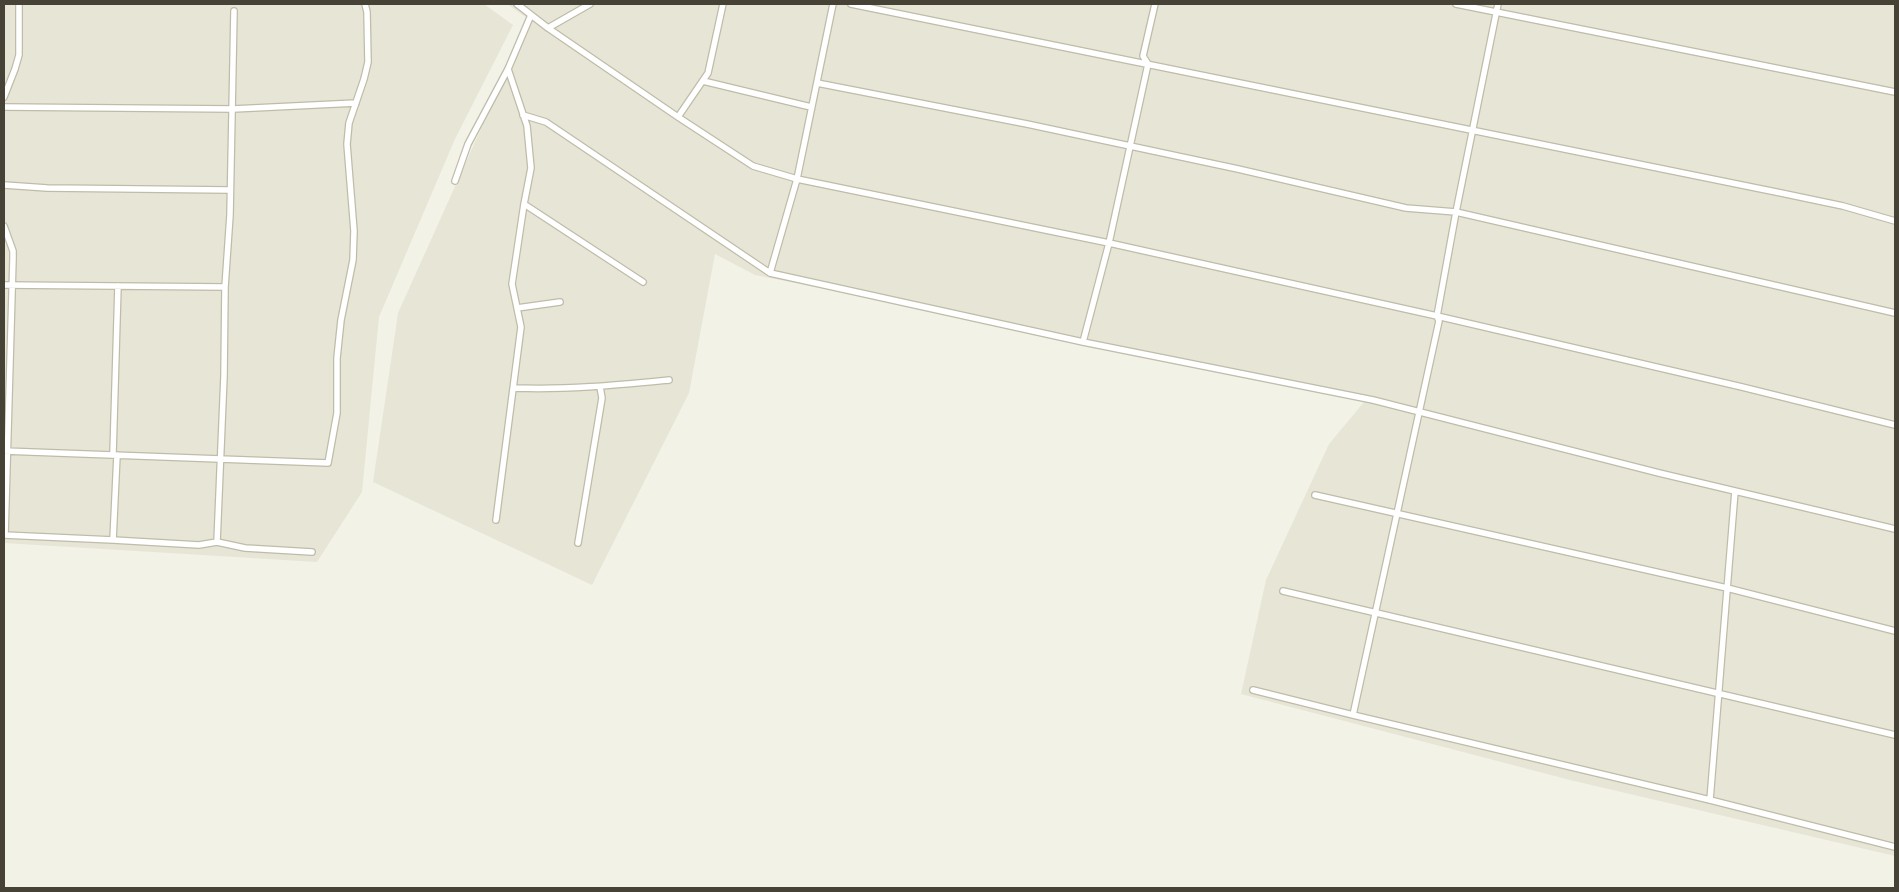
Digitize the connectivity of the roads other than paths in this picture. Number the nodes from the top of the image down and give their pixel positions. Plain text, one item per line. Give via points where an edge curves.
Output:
1 (18, 4) edge
2 (365, 4) edge
3 (516, 4) edge
4 (590, 4) edge
5 (723, 4) edge
6 (833, 4) edge
7 (851, 4) edge
8 (1154, 4) edge
9 (1456, 4) edge
10 (1498, 4) edge
11 (234, 11) dead end
12 (1496, 12) junction
13 (531, 15) junction
14 (548, 28) junction
15 (1148, 64) junction
16 (508, 69) junction
17 (703, 81) junction
18 (817, 83) junction
19 (1895, 92) edge
20 (4, 97) edge
21 (356, 103) junction
22 (4, 107) edge
23 (811, 108) junction
24 (233, 109) junction
25 (523, 116) junction
26 (678, 118) junction
27 (1472, 131) junction
28 (1130, 146) junction
29 (797, 179) junction
30 (455, 181) dead end
31 (4, 185) edge
32 (229, 190) junction
33 (524, 204) junction
34 (1456, 212) junction
35 (1895, 220) edge
36 (4, 226) edge
37 (1109, 242) junction
38 (770, 273) junction
39 (643, 282) dead end
40 (4, 285) edge
41 (12, 285) junction
42 (118, 286) junction
43 (226, 287) junction
44 (560, 302) dead end
45 (517, 308) junction
46 (1895, 313) edge
47 (1437, 316) junction
48 (1083, 342) junction
49 (669, 380) dead end
50 (600, 387) junction
51 (514, 388) junction
52 (1418, 412) junction
53 (1895, 425) edge
54 (5, 451) edge
55 (115, 455) junction
56 (220, 460) junction
57 (1735, 491) junction
58 (1315, 495) dead end
59 (1398, 514) junction
60 (496, 520) dead end
61 (1895, 529) edge
62 (4, 534) edge
63 (113, 540) junction
64 (217, 542) junction
65 (578, 543) dead end
66 (312, 552) dead end
67 (1727, 588) junction
68 (1283, 590) dead end
69 (1376, 613) junction
70 (1895, 631) edge
71 (1253, 690) dead end
72 (1719, 694) junction
73 (1353, 715) junction
74 (1895, 735) edge
75 (1710, 800) junction
76 (1895, 847) edge

1 - 20 street via 19,55
2 - 21 street via 368,12 368,62
3 - 13 street
4 - 14 street
5 - 17 street via 708,73
6 - 18 street
7 - 15 street
8 - 15 street via 1144,56
9 - 12 street
10 - 12 street
11 - 24 street
12 - 19 street
12 - 27 street
13 - 14 street
13 - 16 street
14 - 26 street
15 - 27 street
15 - 28 street
16 - 25 street
16 - 30 street via 468,144
17 - 23 street
17 - 26 street
18 - 23 street
18 - 28 street
21 - 24 street
21 - 56 street via 349,123 347,144 353,260 341,320 337,414 329,462
22 - 24 street
23 - 29 street
24 - 32 street
25 - 33 street via 531,168
25 - 38 street via 546,122
26 - 29 street via 753,166
27 - 34 street
27 - 35 street via 1843,206
28 - 34 street via 1406,208
28 - 37 street
29 - 37 street
29 - 38 street
31 - 32 street via 56,189
32 - 43 street
33 - 39 street
33 - 45 street via 512,284
34 - 46 street
34 - 47 street
36 - 41 street via 13,251
37 - 47 street
37 - 48 street
38 - 48 street
40 - 41 street
41 - 42 street
41 - 54 street
42 - 43 street
42 - 55 street
43 - 56 street
44 - 45 street
45 - 51 street via 521,327
47 - 52 street via 1439,321
47 - 53 street
48 - 52 street
49 - 50 street
50 - 51 street
50 - 65 street via 602,398
51 - 60 street
52 - 57 street
52 - 59 street
54 - 55 street
54 - 62 street
55 - 56 street
55 - 63 street
56 - 64 street
57 - 61 street
57 - 67 street
58 - 59 street
59 - 67 street
59 - 69 street
62 - 63 street
63 - 64 street via 199,545
64 - 66 street via 246,548
67 - 70 street
67 - 72 street
68 - 69 street
69 - 72 street
69 - 73 street
71 - 73 street
72 - 74 street
72 - 75 street
73 - 75 street
75 - 76 street

